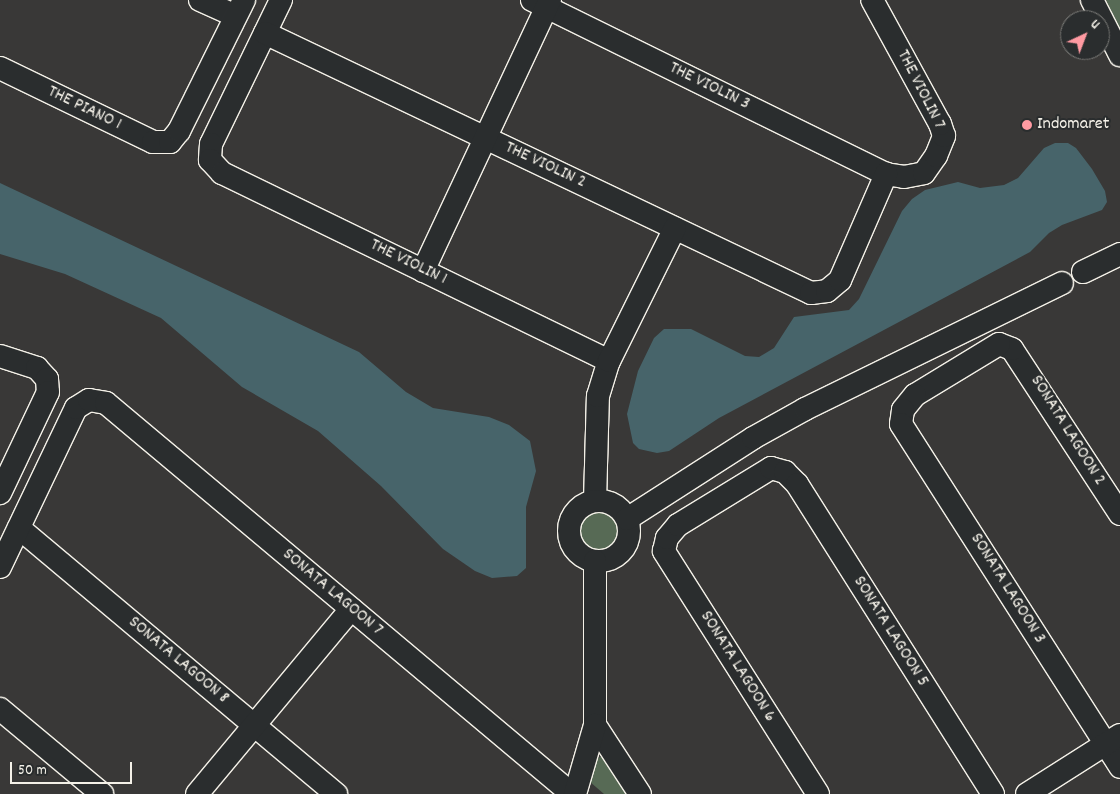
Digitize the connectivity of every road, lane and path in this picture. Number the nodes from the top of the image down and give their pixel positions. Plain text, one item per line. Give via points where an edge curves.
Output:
1 (200, 0) edge
2 (281, 0) edge
3 (872, 0) edge
4 (1092, 0) edge
5 (543, 2) edge
6 (240, 8) edge
7 (265, 33) junction
8 (1120, 55) edge
9 (0, 68) edge
10 (486, 138) junction
11 (886, 174) junction
12 (675, 228) junction
13 (1120, 254) edge
14 (423, 271) junction
15 (1083, 272) dead end
16 (1062, 283) dead end
17 (1012, 349) joint
18 (0, 356) edge
19 (609, 361) junction
20 (785, 472) joint
21 (0, 493) edge
22 (595, 501) junction
23 (1120, 514) edge
24 (627, 519) junction
25 (19, 528) junction
26 (595, 561) junction
27 (0, 567) edge
28 (351, 609) junction
29 (0, 709) edge
30 (254, 725) junction
31 (596, 725) junction
32 (1113, 740) edge
33 (1120, 767) edge
34 (102, 794) edge
35 (197, 794) edge
36 (336, 794) edge
37 (574, 794) edge
38 (640, 794) edge
39 (818, 794) edge
40 (993, 794) edge
41 (1027, 794) edge

1 - 6 street
2 - 7 street
3 - 11 street, THE VIOLIN 7 via 944,136 924,173 904,177
4 - 8 street
5 - 10 street
5 - 11 street, THE VIOLIN 3
6 - 9 street, THE PIANO 1 via 179,131 170,142 153,142
7 - 10 street, THE VIOLIN 2
7 - 14 street, THE VIOLIN 1 via 211,144 210,160 222,173
10 - 12 street, THE VIOLIN 2
10 - 14 street
11 - 12 street, THE VIOLIN 2 via 840,280 827,291 811,293
12 - 19 street
13 - 15 street
14 - 19 street, THE VIOLIN 1
16 - 24 street via 805,409 753,438
17 - 23 street, SONATA LAGOON 2
17 - 32 street, SONATA LAGOON 3 via 998,344 915,395 903,410 901,424
18 - 21 street via 37,368 47,378 48,392
19 - 22 street via 598,396
20 - 39 street, SONATA LAGOON 6 via 771,468 678,525 667,538 664,551
20 - 40 street, SONATA LAGOON 5 via 797,484
22 - 24 street via 608,502
22 - 26 street via 577,511 568,531 577,551
24 - 26 street via 629,531 619,554 608,560
25 - 27 street
25 - 28 street, SONATA LAGOON 7 via 76,408 89,400 106,403
25 - 30 street, SONATA LAGOON 8
26 - 31 street
28 - 30 street
28 - 37 street, SONATA LAGOON 7
29 - 34 street
30 - 35 street
30 - 36 street, SONATA LAGOON 8
31 - 37 street
31 - 38 street
32 - 33 street, SONATA LAGOON 3
32 - 41 street

